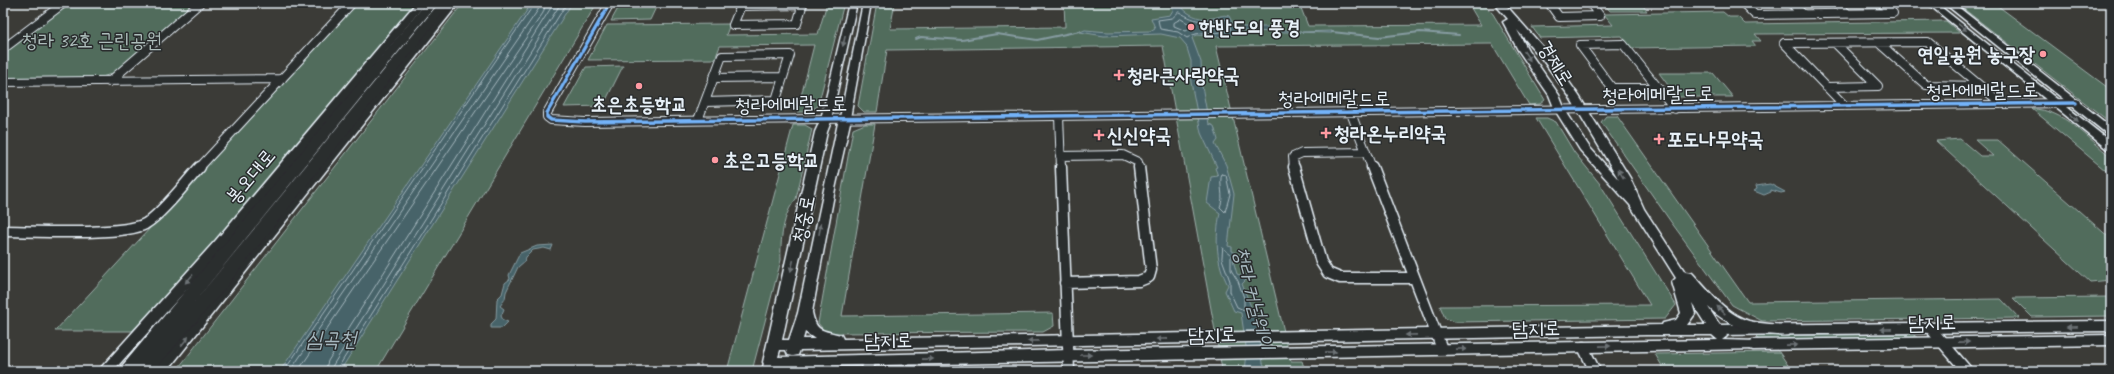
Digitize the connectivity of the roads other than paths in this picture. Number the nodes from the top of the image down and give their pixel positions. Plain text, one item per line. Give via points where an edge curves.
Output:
1 (57, 3) edge
2 (64, 3) edge
3 (200, 3) edge
4 (208, 3) edge
5 (346, 3) edge
6 (352, 3) edge
7 (422, 3) edge
8 (432, 3) edge
9 (445, 3) edge
10 (455, 3) edge
11 (610, 3) edge
12 (853, 3) edge
13 (867, 3) edge
14 (1549, 3) edge
15 (1590, 3) edge
16 (1743, 3) edge
17 (1791, 3) edge
18 (1835, 3) edge
19 (1881, 3) edge
20 (1931, 3) edge
21 (1948, 3) edge
22 (803, 4) edge
23 (741, 5) edge
24 (1502, 7) edge
25 (1847, 13) junction
26 (1803, 14) junction
27 (404, 25) junction
28 (430, 34) junction
29 (1835, 43) junction
30 (1879, 43) junction
31 (3, 44) edge
32 (3, 49) edge
33 (783, 77) junction
34 (714, 78) junction
35 (277, 81) junction
36 (3, 82) edge
37 (113, 83) junction
38 (3, 86) edge
39 (1980, 86) junction
40 (1826, 87) junction
41 (1658, 88) junction
42 (705, 102) junction
43 (2076, 103) junction
44 (2002, 104) junction
45 (2057, 104) junction
46 (1845, 106) junction
47 (1675, 109) junction
48 (1560, 110) junction
49 (1582, 110) junction
50 (1351, 113) junction
51 (339, 116) junction
52 (1059, 116) junction
53 (354, 117) junction
54 (844, 118) junction
55 (826, 119) junction
56 (698, 120) junction
57 (2111, 132) edge
58 (330, 137) junction
59 (2111, 147) edge
60 (1366, 152) junction
61 (1060, 156) junction
62 (1638, 209) junction
63 (3, 226) edge
64 (3, 231) edge
65 (266, 241) junction
66 (221, 243) junction
67 (1671, 262) junction
68 (1414, 278) junction
69 (1066, 283) junction
70 (805, 311) junction
71 (2111, 326) edge
72 (1931, 329) junction
73 (1647, 330) junction
74 (1716, 330) junction
75 (1784, 331) junction
76 (1436, 334) junction
77 (1068, 340) junction
78 (2111, 340) edge
79 (1943, 342) junction
80 (794, 344) junction
81 (853, 344) junction
82 (774, 345) junction
83 (1726, 345) junction
84 (1753, 345) joint
85 (1583, 347) junction
86 (1442, 349) junction
87 (1068, 355) junction
88 (847, 360) junction
89 (790, 366) edge
90 (868, 366) edge
91 (769, 367) edge
92 (105, 371) edge
93 (127, 371) edge
94 (144, 371) edge
95 (160, 371) edge
96 (810, 371) edge
97 (1069, 371) edge
98 (1595, 371) edge
99 (1967, 371) edge

1 - 31 street
2 - 32 street
3 - 37 street
4 - 37 street
5 - 35 street
6 - 35 street
7 - 27 main road, 봉오대로
8 - 51 highway, 봉오대로
9 - 53 highway, 봉오대로
10 - 28 street
11 - 56 street, 청라에메랄드로 via 547,117 565,122
12 -> 55 street, 청중로
13 - 54 street, 청중로
14 - 15 street via 1558,17 1600,16
16 - 26 street via 1755,15
17 - 26 street
18 - 25 street
19 - 25 street via 1893,13
20 -> 45 street
21 - 43 street
22 - 23 street
22 - 23 street via 797,24 733,25
24 -> 48 main road, 경제로 via 1523,50 1554,95
24 - 49 main road, 경제로 via 1546,57
25 - 26 street
27 - 51 highway
27 - 66 main road, 봉오대로
28 - 53 highway
28 - 65 street
29 - 30 street
29 - 40 street via 1784,43
29 - 40 street via 1878,86
30 - 39 street via 1926,84
30 - 39 street via 1928,42
33 - 34 street
33 - 34 street via 790,55 722,56
33 - 42 street via 776,100
34 - 42 street
35 - 37 street
35 - 63 street via 142,219 122,225
35 - 64 street via 146,224 124,230
36 - 37 street
37 - 38 street
39 - 44 street
40 - 46 street
41 - 41 street via 1623,44 1580,45 1612,88
41 - 47 street
42 - 56 street
43 - 45 street, 청라에메랄드로
43 - 57 street
44 - 45 street, 청라에메랄드로
44 - 46 street, 청라에메랄드로
45 -> 59 street
46 - 47 street, 청라에메랄드로
47 - 49 street, 청라에메랄드로
48 - 49 street, 청라에메랄드로
48 - 50 street, 청라에메랄드로
48 - 62 main road, 경제로 via 1586,150
62 -> 49 main road, 경제로 via 1624,178
50 - 52 street, 청라에메랄드로
50 - 60 street
51 - 58 highway, 봉오대로
52 - 54 street, 청라에메랄드로
52 - 61 street
53 - 58 highway, 봉오대로
54 - 55 street, 청라에메랄드로
70 -> 54 main road, 청중로
55 - 56 street, 청라에메랄드로
55 -> 82 main road, 청중로
58 - 65 highway
58 - 66 highway
58 - 93 highway, 봉오대로 via 204,276
58 - 94 highway, 봉오대로 via 217,287
60 - 68 street
60 - 68 street via 1302,153 1293,157 1321,262 1328,273 1340,278
61 - 69 street
61 - 69 street via 1123,155 1130,156 1138,162 1151,270 1149,277 1139,281
62 - 67 main road, 경제로
95 -> 65 street
66 -> 92 main road, 봉오대로
67 - 73 main road via 1684,295 1688,314 1683,322 1677,325
67 - 74 main road, 경제로
75 -> 67 main road via 1748,325 1724,314
68 - 76 street
69 - 77 street
70 - 80 main road, 청중로
70 - 81 main road via 807,325 811,331
71 -> 72 street
72 -> 75 street
72 - 79 street
73 - 74 main road
73 - 76 main road
74 - 75 street
74 - 83 main road, 경제로
76 -> 77 main road
76 - 86 street
77 -> 81 main road
77 - 87 street
79 -> 78 street, 담지로
84 -> 79 street, 담지로
79 - 99 street
80 - 81 main road
80 - 82 main road
80 - 89 main road, 청중로
82 - 91 main road, 청중로
83 - 84 main road, 담지로
85 -> 83 main road, 담지로
86 -> 85 main road, 담지로
85 - 98 street
87 -> 86 main road, 담지로
90 -> 87 main road, 담지로
87 - 97 street
88 - 89 main road, 담지로
88 - 90 main road, 담지로
88 - 96 main road
89 - 91 main road, 담지로

